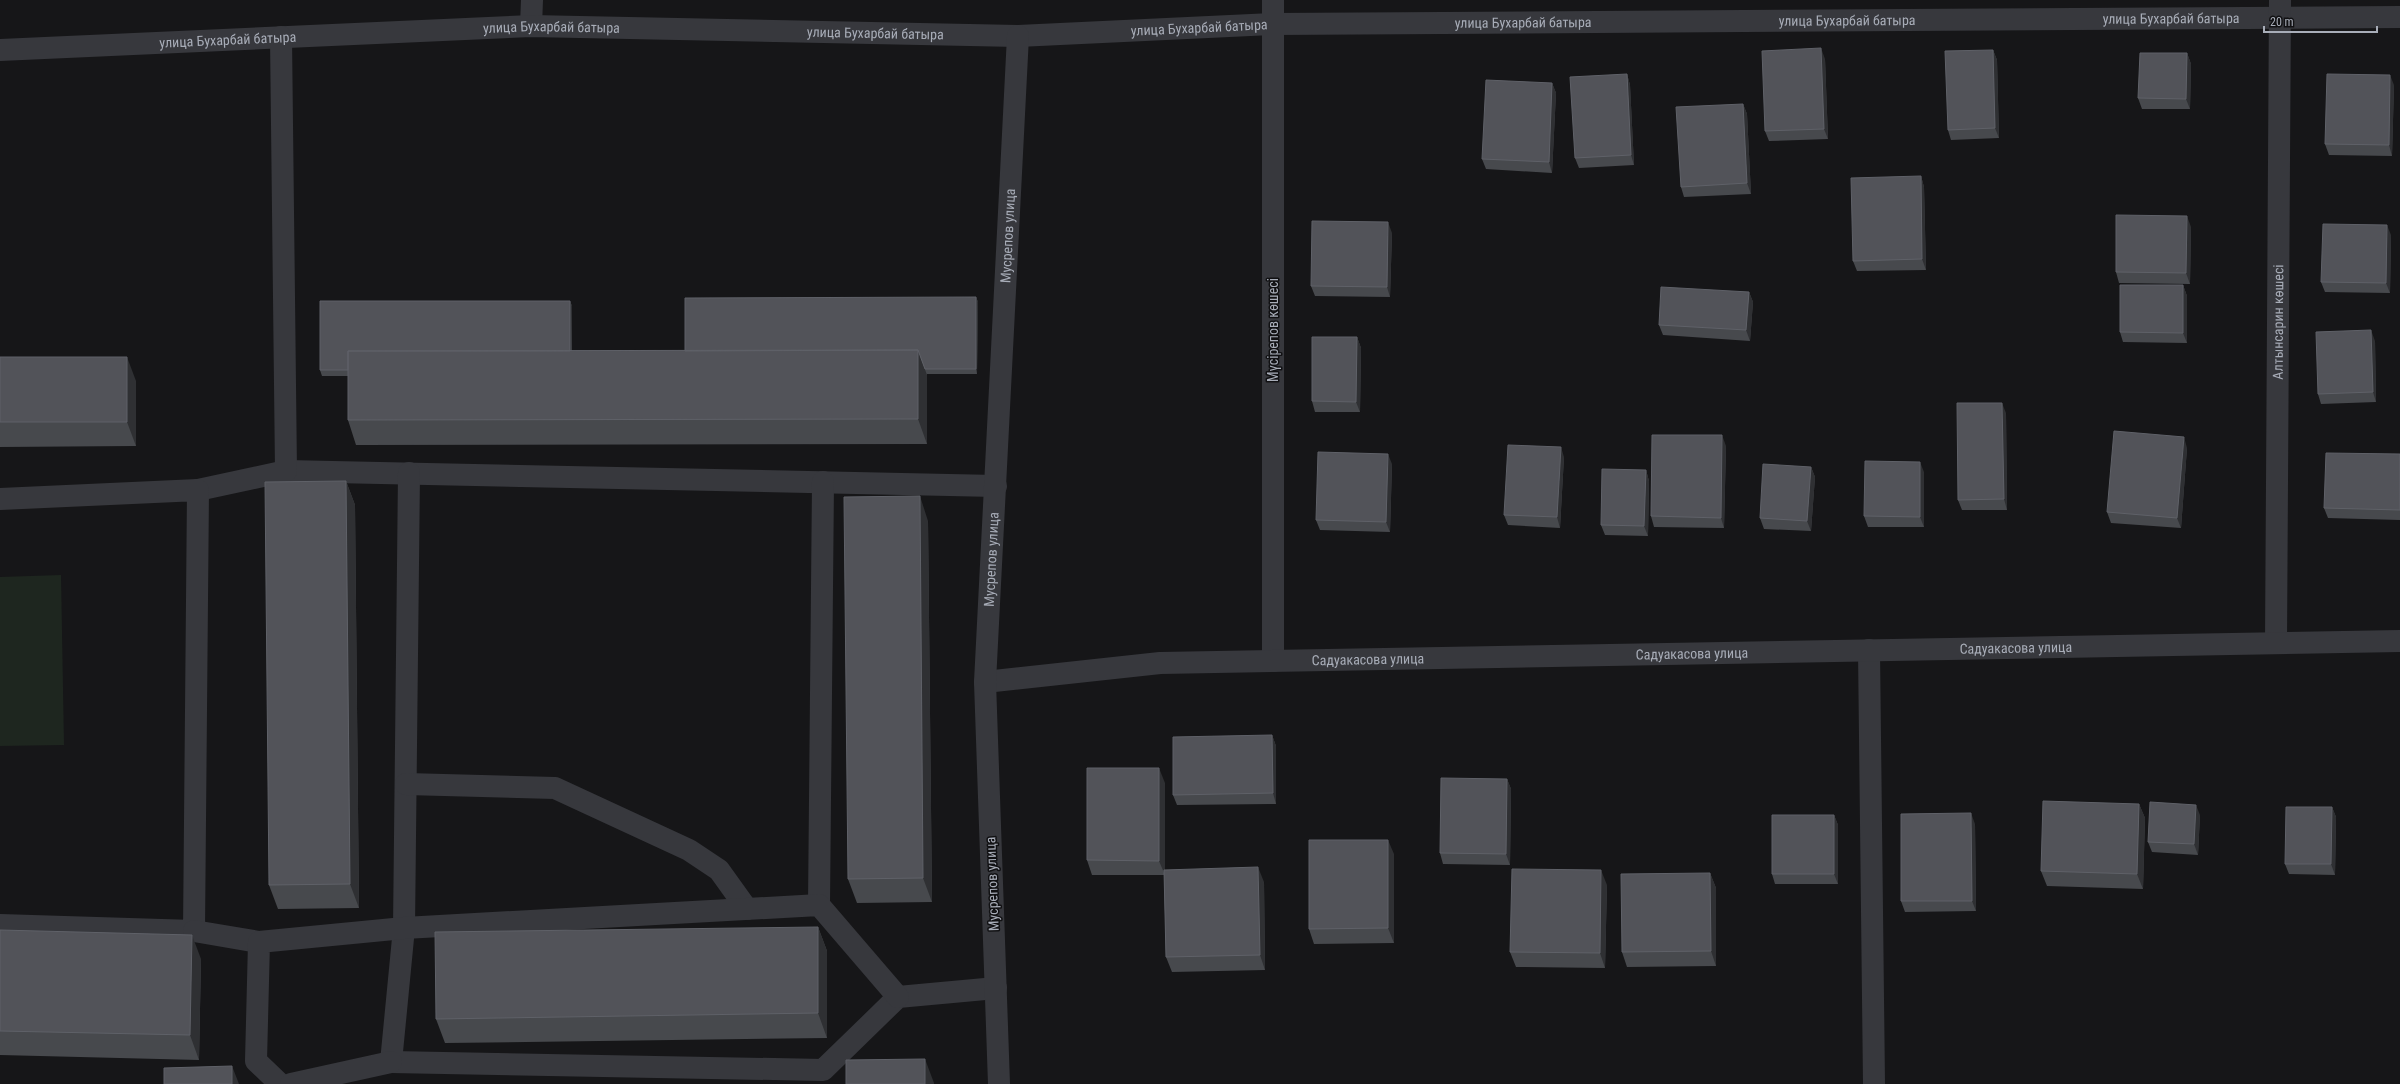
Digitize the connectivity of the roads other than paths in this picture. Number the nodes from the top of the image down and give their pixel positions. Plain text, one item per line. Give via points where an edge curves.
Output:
1 (532, 0) edge
2 (1273, 0) edge
3 (2280, 9) edge
4 (2400, 17) edge
5 (1274, 24) junction
6 (531, 26) junction
7 (1018, 36) junction
8 (281, 37) junction
9 (0, 50) edge
10 (286, 470) junction
11 (409, 473) junction
12 (824, 482) junction
13 (996, 486) junction
14 (198, 490) junction
15 (0, 499) edge
16 (2400, 641) edge
17 (2276, 643) junction
18 (1869, 650) junction
19 (1273, 661) junction
20 (985, 682) junction
21 (406, 784) junction
22 (818, 905) junction
23 (747, 909) junction
24 (0, 925) edge
25 (404, 928) junction
26 (194, 931) junction
27 (259, 942) junction
28 (996, 988) junction
29 (898, 997) junction
30 (391, 1062) junction
31 (558, 1075) edge
32 (823, 1077) edge
33 (280, 1084) edge
34 (291, 1084) edge
35 (999, 1084) edge
36 (1874, 1084) edge

1 - 6 street
2 - 5 street, Мүсірепов көшесі
3 - 4 street, улица Бухарбай батыра
3 - 5 street, улица Бухарбай батыра
3 - 17 street, Алтынсарин көшесі
5 - 7 street, улица Бухарбай батыра
5 - 19 street, Мүсірепов көшесі
6 - 7 street, улица Бухарбай батыра
6 - 8 street, улица Бухарбай батыра
7 - 13 street, Мусрепов улица
8 - 9 street, улица Бухарбай батыра
8 - 10 street
10 - 11 street
10 - 14 street
11 - 12 street
11 - 21 street
12 - 13 street
12 - 22 street
13 - 20 street, Мусрепов улица
14 - 15 street
14 - 26 street
16 - 17 street, Садуакасова улица
17 - 18 street, Садуакасова улица
18 - 19 street, Садуакасова улица
18 - 36 street
19 - 20 street, Садуакасова улица via 1160,663
20 - 28 street, Мусрепов улица
21 - 23 street via 555,788 689,850 719,870
21 - 25 street
22 - 23 street
22 - 29 street
23 - 25 street
24 - 26 street
25 - 27 street
25 - 30 street
26 - 27 street
27 - 33 street via 256,1061
28 - 29 street
28 - 35 street, Мусрепов улица
29 - 32 street
30 - 31 street
30 - 34 street
31 - 32 street

